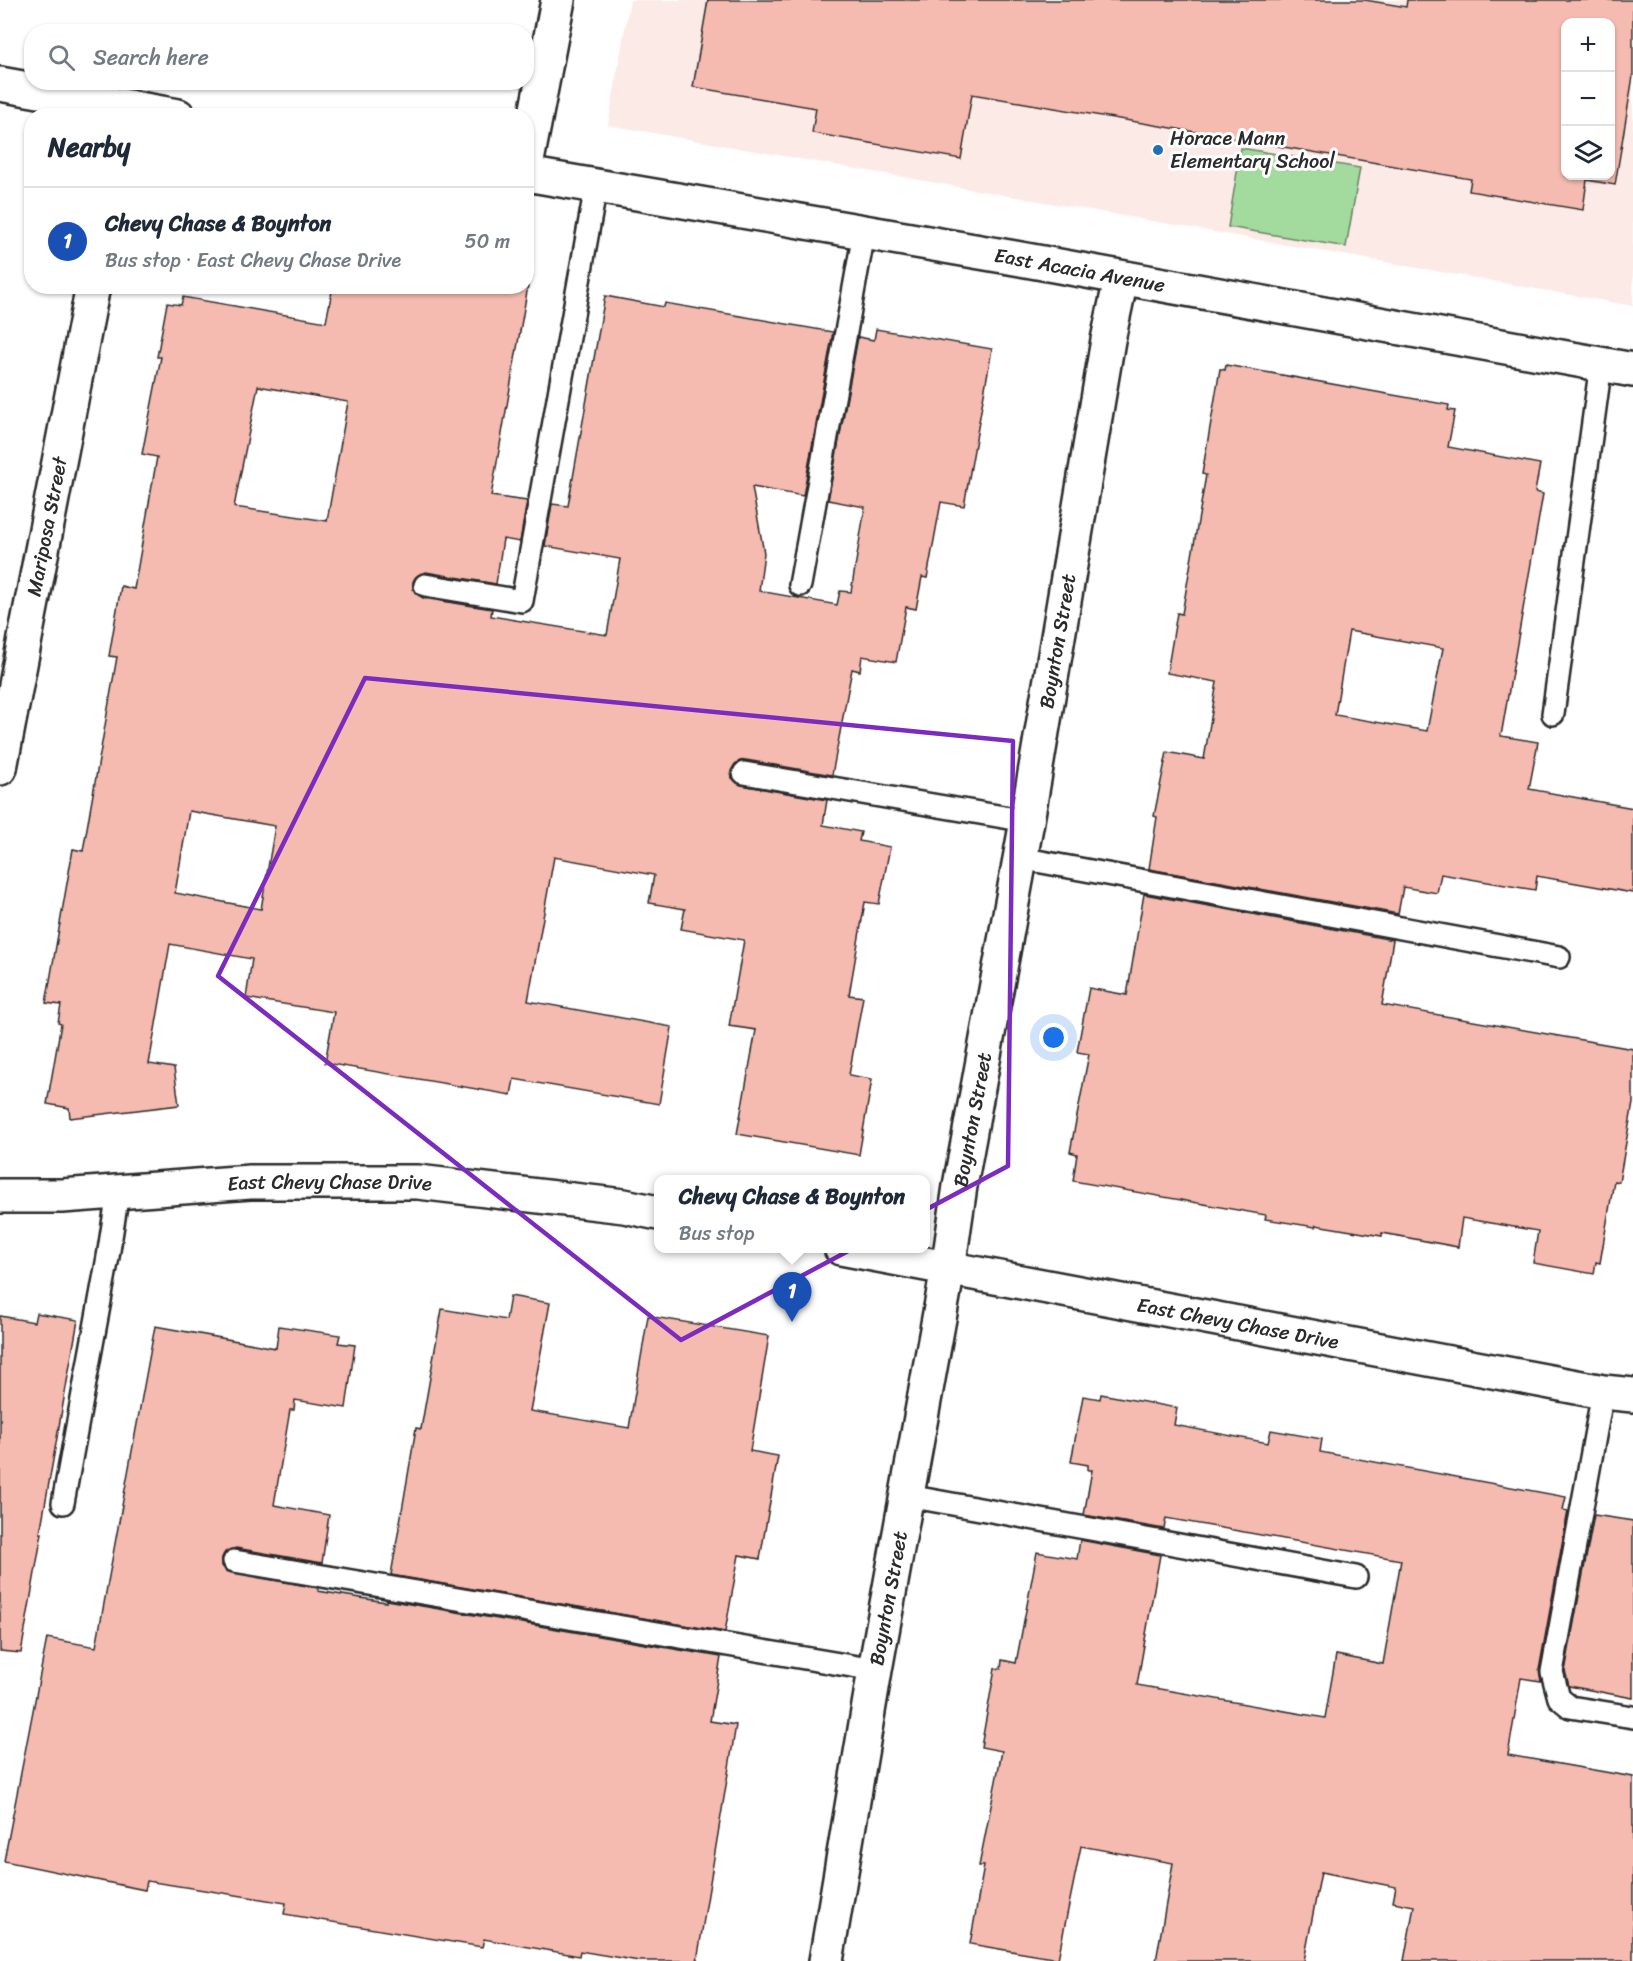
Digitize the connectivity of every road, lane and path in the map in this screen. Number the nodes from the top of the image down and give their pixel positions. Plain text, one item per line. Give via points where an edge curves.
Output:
1 (558, 0) edge
2 (0, 84) edge
3 (24, 89) edge
4 (28, 90) edge
5 (113, 108) edge
6 (534, 124) edge
7 (534, 175) edge
8 (596, 186) junction
9 (864, 233) junction
10 (1121, 279) junction
11 (91, 294) edge
12 (1601, 364) junction
13 (1633, 370) edge
14 (425, 585) dead end
15 (800, 585) dead end
16 (1553, 714) dead end
17 (0, 768) edge
18 (744, 773) dead end
19 (1027, 821) junction
20 (1020, 858) junction
21 (1559, 957) dead end
22 (118, 1192) junction
23 (0, 1196) edge
24 (654, 1212) edge
25 (866, 1253) edge
26 (948, 1269) junction
27 (1618, 1393) edge
28 (908, 1496) junction
29 (63, 1503) dead end
30 (234, 1561) dead end
31 (1356, 1577) dead end
32 (875, 1670) junction
33 (1633, 1717) edge
34 (826, 1961) edge

1 - 6 street
2 - 3 street
4 - 5 street
7 - 8 street, East Acacia Avenue
8 - 9 street, East Acacia Avenue
8 - 14 lane via 522,601
9 - 10 street, East Acacia Avenue
9 - 15 lane
10 - 12 street, East Acacia Avenue
10 - 19 street, Boynton Street
11 - 17 street, Mariposa Street
12 - 13 street, East Acacia Avenue
12 - 16 lane
18 - 19 lane
19 - 20 street, Boynton Street
20 - 21 lane
20 - 26 street, Boynton Street
22 - 23 street, East Chevy Chase Drive
22 - 24 street, East Chevy Chase Drive via 250,1182 418,1182
22 - 29 lane
25 - 26 street, East Chevy Chase Drive
26 - 27 street, East Chevy Chase Drive
26 - 28 street, Boynton Street
27 - 33 lane via 1552,1672 1559,1698 1570,1707
28 - 31 lane
28 - 32 street, Boynton Street
30 - 32 lane
32 - 34 street, Boynton Street

